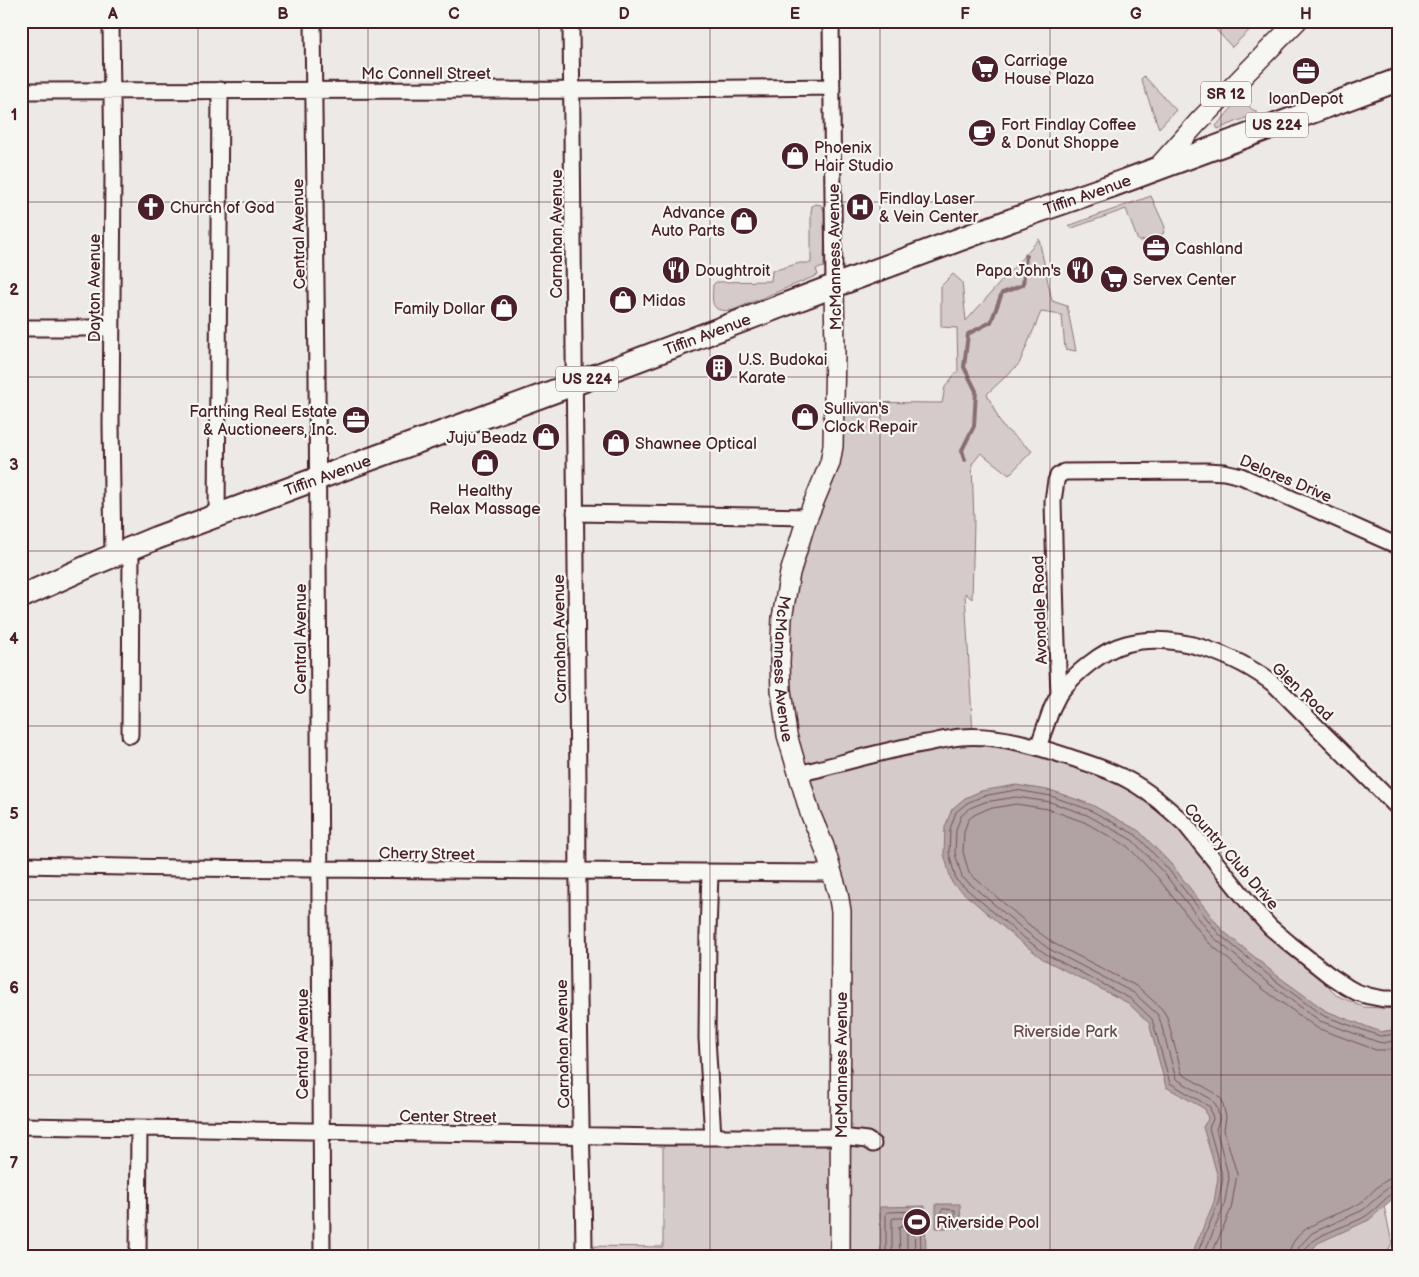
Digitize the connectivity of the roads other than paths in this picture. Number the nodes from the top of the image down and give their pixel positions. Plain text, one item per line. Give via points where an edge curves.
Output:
1 (111, 21) edge
2 (313, 21) edge
3 (571, 21) edge
4 (831, 21) edge
5 (1297, 21) edge
6 (1398, 80) edge
7 (832, 87) junction
8 (21, 90) edge
9 (111, 90) junction
10 (220, 90) junction
11 (314, 90) junction
12 (572, 90) junction
13 (1156, 169) junction
14 (834, 286) junction
15 (21, 328) edge
16 (112, 328) junction
17 (574, 384) junction
18 (1064, 472) joint
19 (316, 479) junction
20 (575, 513) junction
21 (217, 516) junction
22 (808, 517) junction
23 (1398, 546) edge
24 (122, 552) junction
25 (21, 597) edge
26 (1059, 694) junction
27 (130, 735) dead end
28 (1038, 747) junction
29 (798, 774) junction
30 (1398, 808) edge
31 (21, 865) edge
32 (319, 869) junction
33 (577, 872) junction
34 (710, 873) junction
35 (832, 873) junction
36 (1398, 999) edge
37 (21, 1126) edge
38 (139, 1128) junction
39 (321, 1131) junction
40 (581, 1136) junction
41 (713, 1137) junction
42 (841, 1137) junction
43 (873, 1144) dead end
44 (138, 1256) edge
45 (322, 1256) edge
46 (584, 1256) edge
47 (840, 1256) edge

1 - 9 street, Dayton Avenue
2 - 11 street, Central Avenue
3 - 12 street, Carnahan Avenue
4 - 7 street, McManness Avenue
5 - 13 main road, SR 12
6 - 13 highway, Tiffin Avenue / US 224
7 - 12 street, Mc Connell Street
7 - 14 street, McManness Avenue
8 - 9 street, Mc Connell Street
9 - 10 street, Mc Connell Street
9 - 16 street, Dayton Avenue
10 - 11 street, Mc Connell Street
10 - 21 street
11 - 12 street, Mc Connell Street
11 - 19 street, Central Avenue
12 - 17 street, Carnahan Avenue
13 - 14 highway, Tiffin Avenue / US 224
14 - 17 highway, Tiffin Avenue / US 224
14 - 22 main road, McManness Avenue via 833,446 830,463
15 - 16 street
16 - 24 street, Dayton Avenue
17 - 19 highway, Tiffin Avenue / US 224
17 - 20 street, Carnahan Avenue
18 - 23 street, Delores Drive via 1224,472 1241,476
18 - 26 street, Avondale Road via 1056,481 1053,501
19 - 21 highway, Tiffin Avenue / US 224
19 - 32 street, Central Avenue
20 - 22 street
20 - 33 street, Carnahan Avenue
21 - 24 highway, Tiffin Avenue / US 224
22 - 29 main road, McManness Avenue via 790,573 780,645 784,717
24 - 25 highway, Tiffin Avenue / US 224
24 - 27 street, Dayton Avenue
26 - 28 street, Avondale Road
26 - 30 street, Glen Road via 1086,666 1125,644 1169,641 1222,654 1276,686
28 - 29 street, Country Club Drive via 999,739 959,737 902,747
28 - 36 street, Country Club Drive via 1128,780 1151,795 1185,824 1252,907 1290,944 1347,988 1369,996
29 - 35 main road, McManness Avenue
31 - 32 street, Cherry Street
32 - 33 street, Cherry Street
32 - 39 street, Central Avenue
33 - 34 street, Cherry Street
33 - 40 street, Carnahan Avenue
34 - 35 street, Cherry Street
34 - 41 street via 707,1038
35 - 42 main road, McManness Avenue via 841,912
37 - 38 street, Center Street
38 - 39 street, Center Street
38 - 44 street
39 - 40 street, Center Street
39 - 45 street, Central Avenue
40 - 41 street, Center Street
40 - 46 street, Carnahan Avenue
41 - 42 street, Center Street
42 - 43 street, Center Street via 867,1140
42 - 47 main road, McManness Avenue

